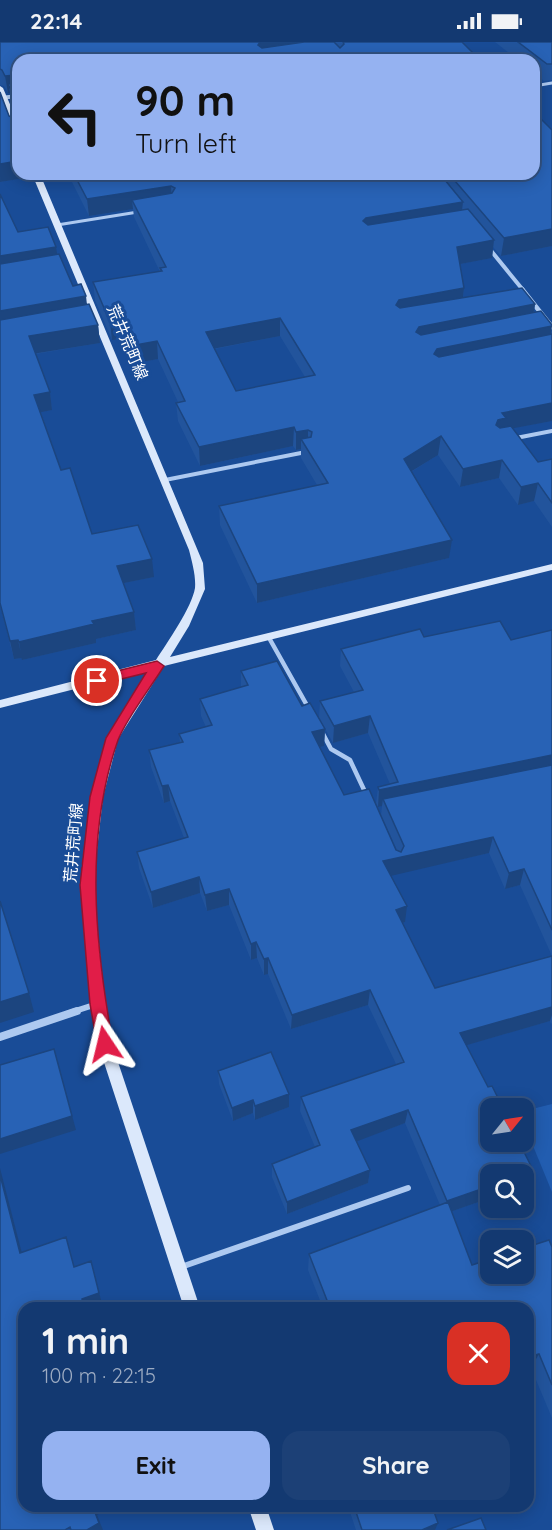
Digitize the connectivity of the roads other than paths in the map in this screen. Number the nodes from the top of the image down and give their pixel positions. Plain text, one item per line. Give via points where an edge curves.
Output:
1 (0, 88) edge
2 (2, 98) edge
3 (12, 119) edge
4 (38, 180) edge
5 (138, 212) edge
6 (57, 225) junction
7 (482, 239) edge
8 (75, 266) junction
9 (64, 268) edge
10 (528, 297) junction
11 (518, 300) edge
12 (96, 317) junction
13 (86, 319) edge
14 (538, 325) edge
15 (550, 325) edge
16 (552, 431) edge
17 (508, 440) edge
18 (308, 452) edge
19 (165, 480) junction
20 (552, 567) edge
21 (268, 636) junction
22 (157, 666) junction
23 (0, 704) edge
24 (314, 718) edge
25 (320, 729) edge
26 (370, 802) edge
27 (98, 1004) junction
28 (0, 1037) edge
29 (408, 1188) dead end
30 (179, 1268) junction
31 (190, 1302) edge
32 (259, 1512) edge
33 (265, 1530) edge

1 - 2 main road
2 - 3 main road
4 - 6 main road, 荒井荒町線
5 - 6 lane
6 - 8 main road, 荒井荒町線
7 - 10 street
8 - 9 lane
8 - 12 main road, 荒井荒町線
10 - 11 lane
10 - 15 street
12 - 13 lane
12 - 19 main road, 荒井荒町線
14 - 15 lane
16 - 17 lane
18 - 19 lane
19 - 22 main road, 荒井荒町線 via 198,563 200,589 184,626
20 - 21 main road
21 - 22 main road
21 - 24 lane
22 - 23 main road
22 - 27 main road, 荒井荒町線 via 112,738 97,797 87,885
25 - 26 lane via 331,749 350,760
27 - 28 street
27 - 30 main road, 荒井荒町線 via 105,1044
29 - 30 lane
30 - 31 main road, 荒井荒町線
32 - 33 main road

